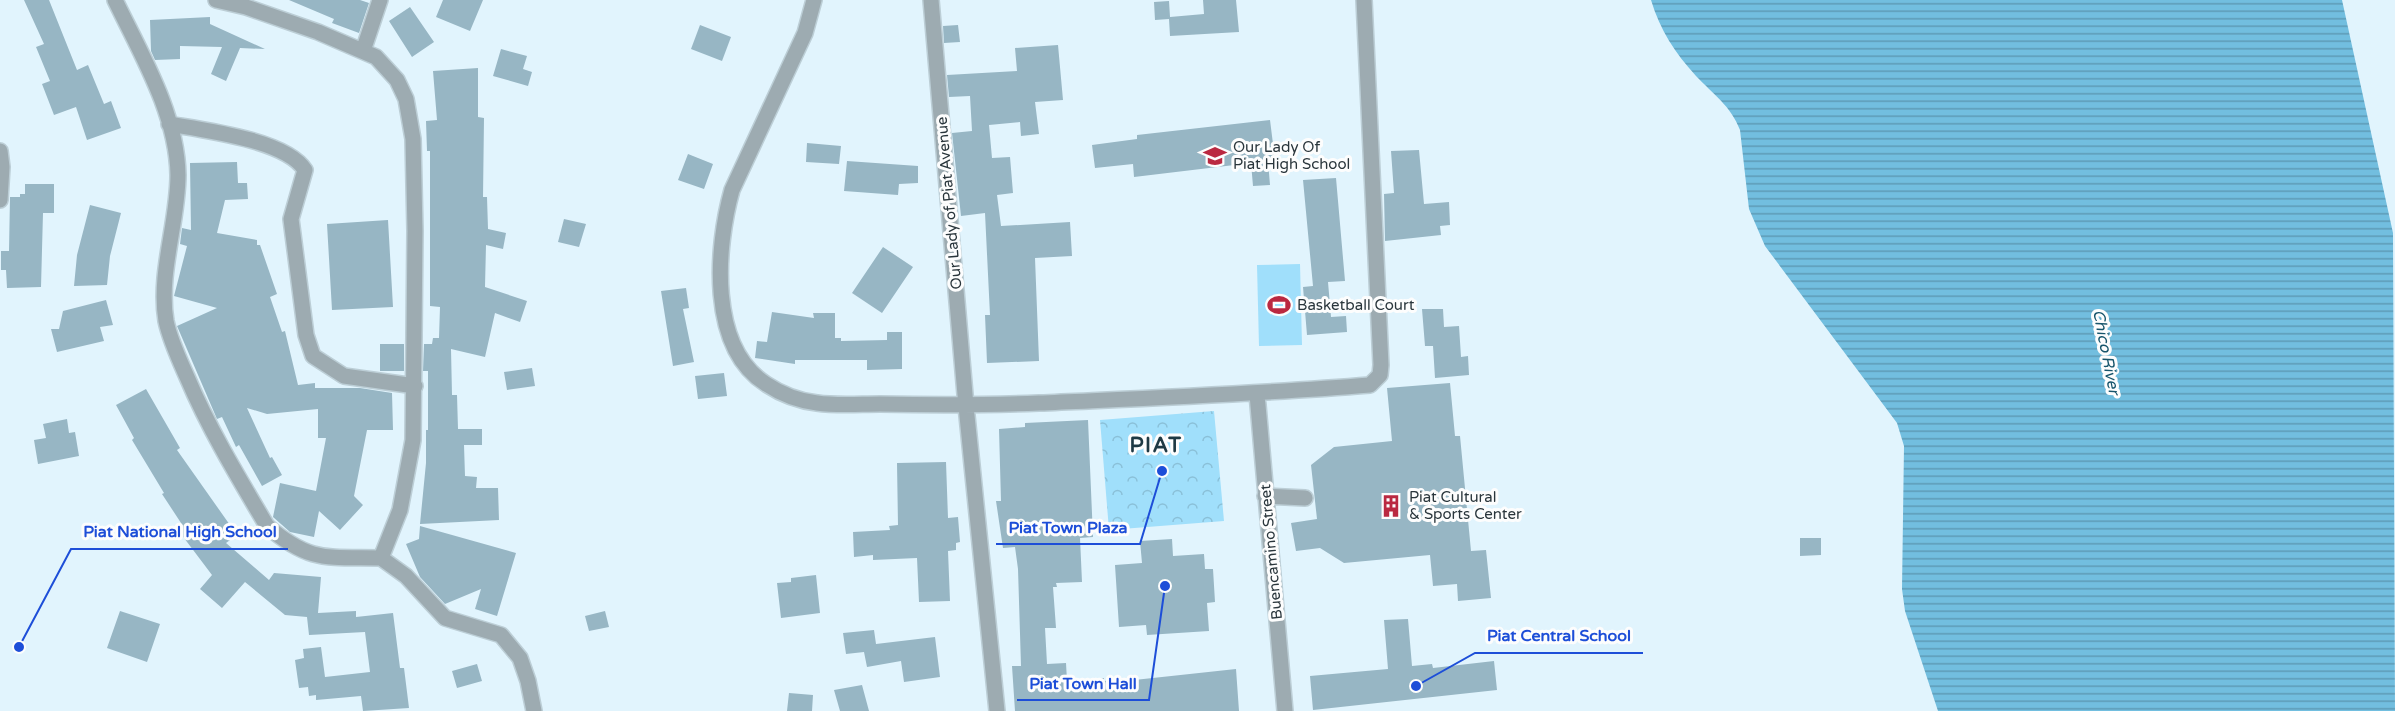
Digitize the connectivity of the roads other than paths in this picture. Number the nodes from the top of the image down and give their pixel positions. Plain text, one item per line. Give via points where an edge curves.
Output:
1 (116, 0) edge
2 (216, 0) edge
3 (380, 0) edge
4 (814, 0) edge
5 (931, 0) edge
6 (1364, 0) edge
7 (363, 51) junction
8 (169, 124) junction
9 (0, 151) edge
10 (0, 200) edge
11 (415, 386) junction
12 (1257, 394) junction
13 (966, 406) junction
14 (1265, 496) junction
15 (1305, 498) dead end
16 (381, 558) junction
17 (534, 711) edge
18 (997, 711) edge
19 (1285, 711) edge

1 - 8 street
2 - 7 street via 307,28
3 - 7 street
4 - 13 street via 804,33 732,190 726,214 720,294 735,348 765,384 817,403
5 - 13 street, Our Lady of Piat Avenue
6 - 12 street via 1380,375 1370,385
7 - 11 street via 376,57 397,80 406,99 413,138
8 - 11 street via 256,143 299,160 306,170 291,219 306,335 313,356 344,376
8 - 16 street via 178,174 176,217 165,285 166,320 198,402 267,526 283,540 300,551 322,557
9 - 10 street
11 - 16 street via 413,440 400,510
12 - 13 street
12 - 14 street, Buencamino Street
13 - 18 street, Our Lady of Piat Avenue
14 - 15 street
14 - 19 street, Buencamino Street
16 - 17 street via 406,576 445,618 501,635 520,658

